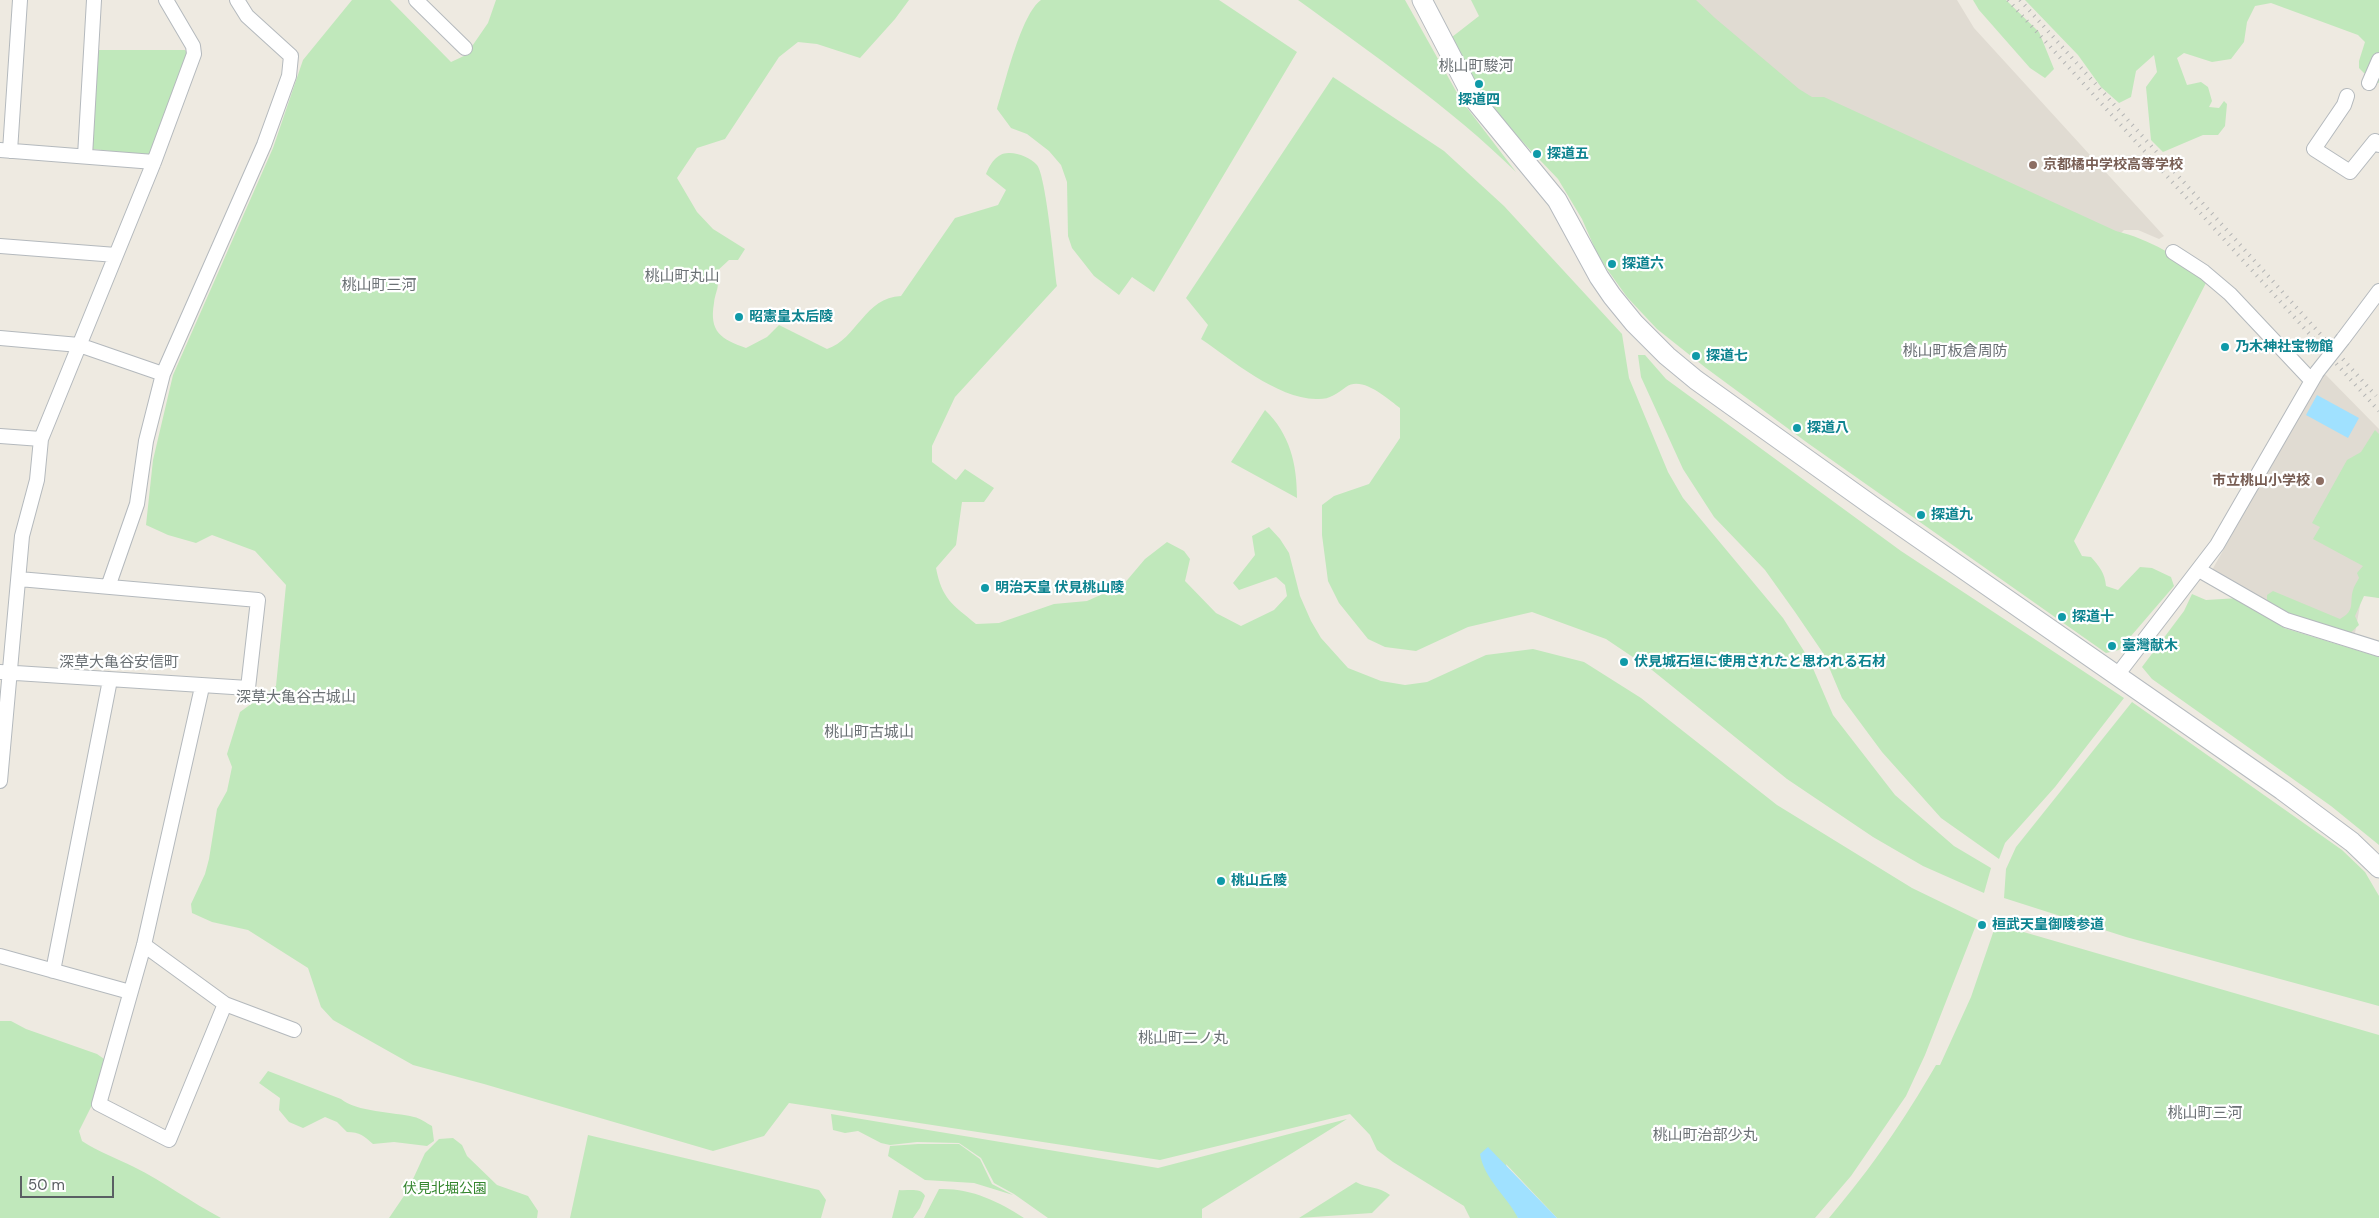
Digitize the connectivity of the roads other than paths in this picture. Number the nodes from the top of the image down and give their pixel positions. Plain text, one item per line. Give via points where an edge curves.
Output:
1 (20, 0) edge
2 (94, 0) edge
3 (166, 0) edge
4 (237, 0) edge
5 (416, 0) edge
6 (1422, 0) edge
7 (465, 48) dead end
8 (2379, 60) edge
9 (2369, 84) dead end
10 (2347, 96) dead end
11 (2379, 144) edge
12 (5, 150) edge
13 (85, 156) junction
14 (154, 162) junction
15 (0, 246) edge
16 (2173, 252) dead end
17 (116, 255) junction
18 (2379, 291) edge
19 (0, 338) edge
20 (79, 345) junction
21 (163, 374) junction
22 (2314, 376) junction
23 (0, 436) edge
24 (41, 439) junction
25 (2199, 570) junction
26 (18, 579) junction
27 (108, 587) junction
28 (2379, 650) edge
29 (5, 672) edge
30 (2118, 674) junction
31 (110, 680) junction
32 (202, 687) junction
33 (0, 781) edge
34 (2379, 868) edge
35 (144, 945) junction
36 (0, 956) edge
37 (53, 970) junction
38 (130, 992) junction
39 (225, 1004) junction
40 (294, 1030) dead end

1 - 12 street
2 - 13 street
3 - 14 street via 193,46 194,54
4 - 21 street via 247,16 291,56 289,76 264,145
5 - 7 street
6 - 30 street via 1473,98 1548,188 1606,287 1656,345 1696,380
8 - 9 street
10 - 11 street via 2314,148 2350,172 2375,141
12 - 13 street
13 - 14 street
14 - 17 street
15 - 17 street
16 - 22 street via 2230,294
17 - 20 street
18 - 22 street, bridge
19 - 20 street
20 - 21 street
20 - 24 street
21 - 27 street via 146,441 137,504
22 - 25 street via 2217,545
23 - 24 street
24 - 26 street via 37,480 22,536
25 - 28 street via 2286,620
25 - 30 street
26 - 27 street
26 - 29 street
27 - 32 street via 258,600 248,688
29 - 31 street
29 - 33 street
30 - 34 street via 2352,842
31 - 32 street
31 - 37 street
32 - 35 street
35 - 38 street
35 - 39 street
36 - 37 street
37 - 38 street
38 - 39 street via 99,1104 169,1140
39 - 40 street

